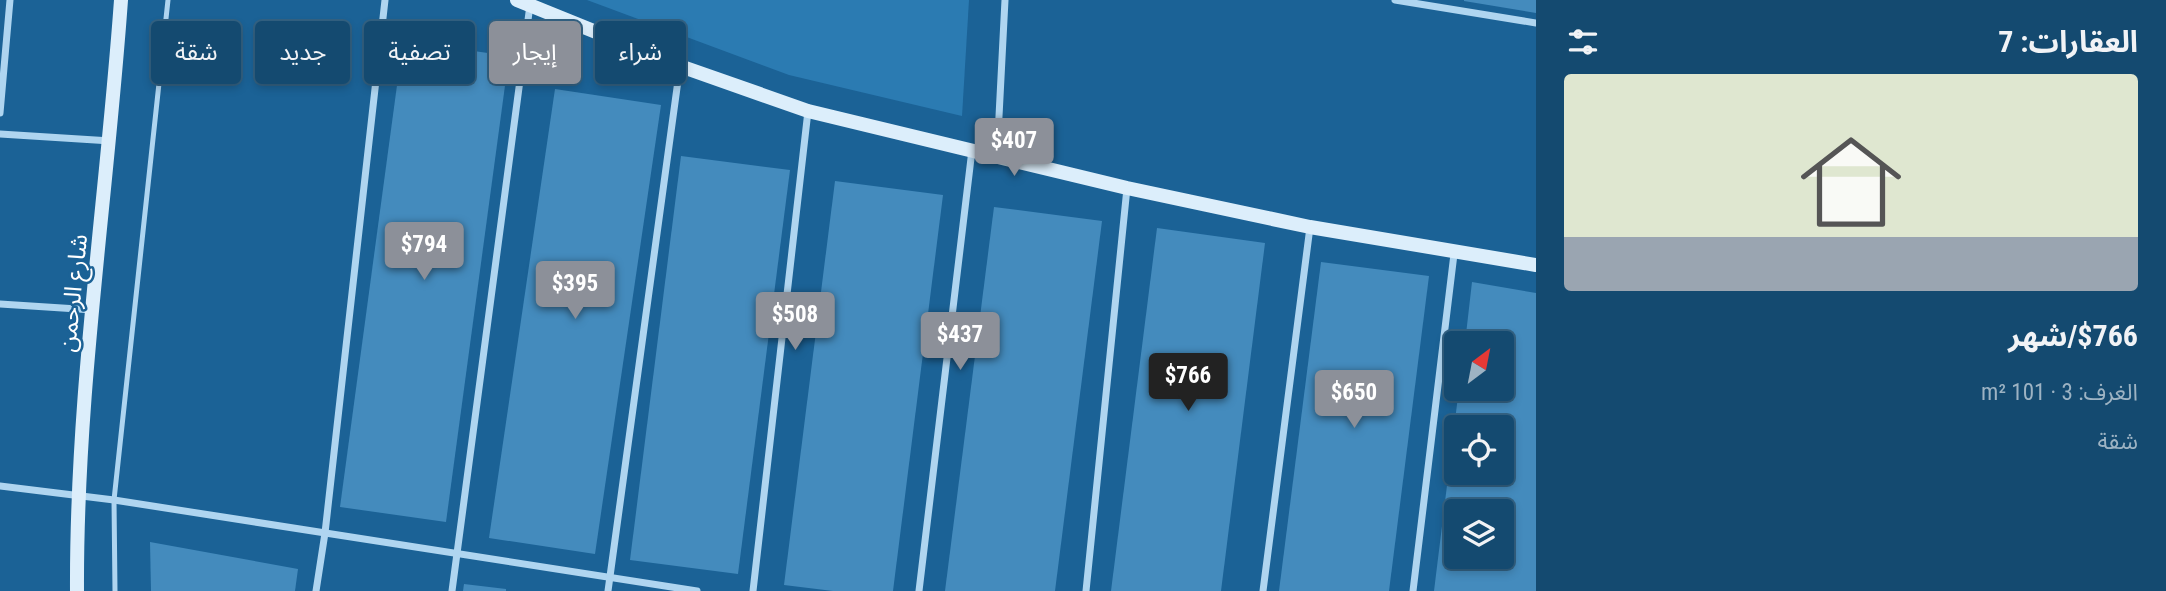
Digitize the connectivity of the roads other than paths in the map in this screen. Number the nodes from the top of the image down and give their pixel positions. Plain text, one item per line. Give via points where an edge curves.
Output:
1 (10, 0) edge
2 (121, 0) edge
3 (168, 0) edge
4 (385, 0) edge
5 (1005, 0) edge
6 (1395, 0) edge
7 (523, 2) edge
8 (1536, 23) edge
9 (595, 31) edge
10 (686, 68) edge
11 (678, 84) edge
12 (808, 111) junction
13 (0, 113) edge
14 (0, 134) edge
15 (111, 141) junction
16 (973, 149) junction
17 (997, 155) junction
18 (1127, 188) junction
19 (1310, 227) junction
20 (1454, 254) junction
21 (1536, 265) edge
22 (0, 304) edge
23 (94, 310) junction
24 (0, 486) edge
25 (76, 495) junction
26 (114, 500) junction
27 (325, 533) junction
28 (457, 554) junction
29 (610, 577) junction
30 (77, 591) edge
31 (115, 591) edge
32 (316, 591) edge
33 (452, 591) edge
34 (608, 591) edge
35 (697, 591) edge
36 (753, 591) edge
37 (919, 591) edge
38 (1086, 591) edge
39 (1263, 591) edge
40 (1413, 591) edge

1 - 13 street
2 - 15 street, شارع الرحمن
3 - 26 lane
4 - 27 street
5 - 17 street
6 - 8 street
7 - 9 street
7 - 28 street
10 - 12 street
11 - 29 street
12 - 16 street
12 - 36 street
14 - 15 street
15 - 23 street, شارع الرحمن
16 - 17 street
16 - 37 street
17 - 18 street
18 - 19 street
18 - 38 street
19 - 20 street
19 - 39 street
20 - 21 street
20 - 40 street
22 - 23 street
23 - 25 street, شارع الرحمن
24 - 25 street
25 - 26 street
25 - 30 street, شارع الرحمن
26 - 27 street
26 - 31 lane
27 - 28 street
27 - 32 street
28 - 29 street
28 - 33 street
29 - 34 street
29 - 35 street

